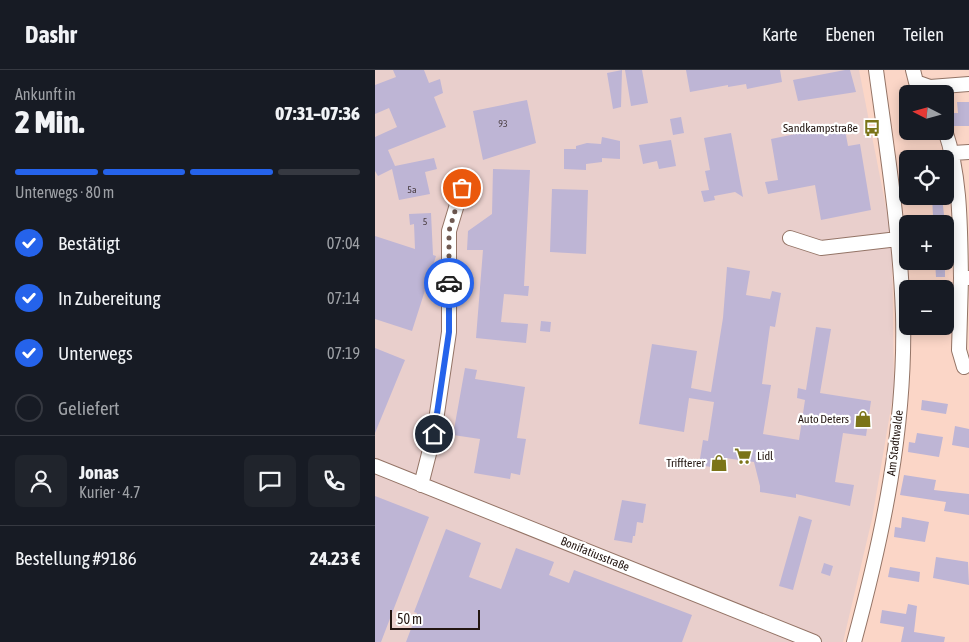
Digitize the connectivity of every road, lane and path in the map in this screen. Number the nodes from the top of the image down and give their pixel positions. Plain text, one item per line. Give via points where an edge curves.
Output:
1 (876, 70) edge
2 (913, 70) edge
3 (969, 84) edge
4 (922, 85) edge
5 (954, 86) edge
6 (969, 152) edge
7 (954, 153) edge
8 (954, 159) edge
9 (462, 188) dead end
10 (964, 216) edge
11 (790, 238) dead end
12 (898, 239) junction
13 (965, 278) edge
14 (964, 367) dead end
15 (375, 466) edge
16 (421, 484) junction
17 (814, 642) edge
18 (854, 642) edge

1 - 12 street, Am Stadtwalde
2 - 4 street via 916,82
3 - 5 street
6 - 7 street
8 - 10 street
9 - 16 street via 449,231 449,332 434,434
10 - 13 street
11 - 12 street via 821,248
12 - 18 street, Am Stadtwalde via 903,315 901,390 894,455 877,559
13 - 14 street via 959,350
15 - 16 street, Bonifatiusstraße
16 - 17 street, Bonifatiusstraße

